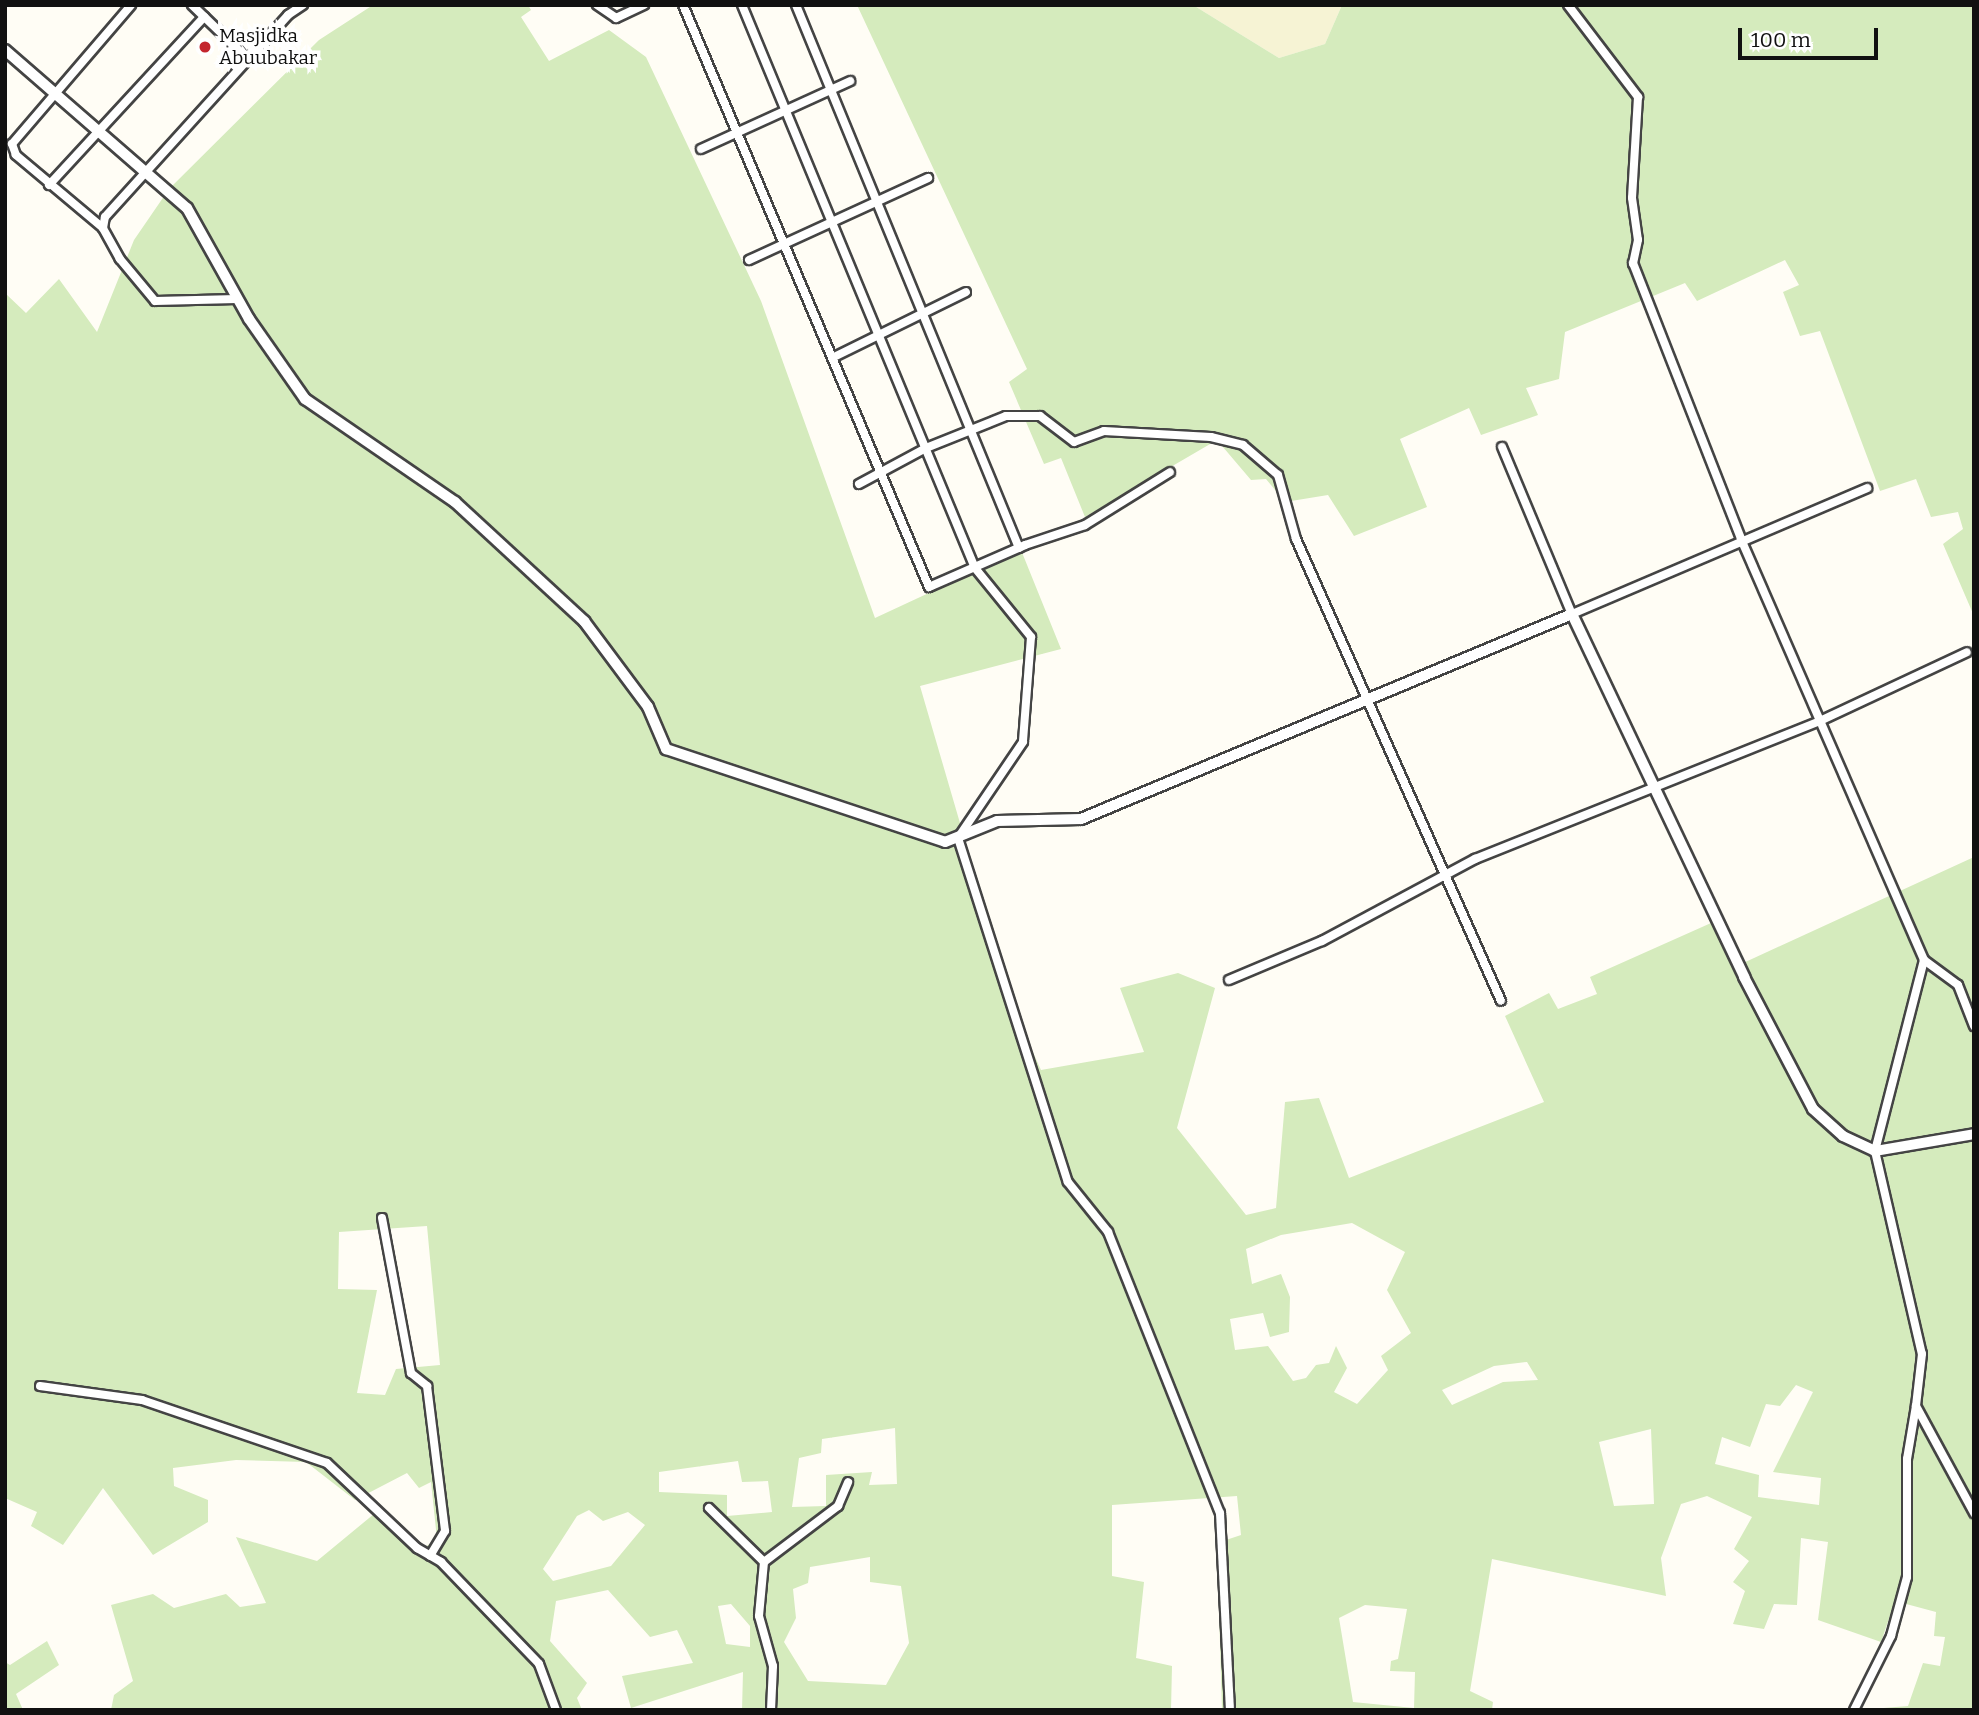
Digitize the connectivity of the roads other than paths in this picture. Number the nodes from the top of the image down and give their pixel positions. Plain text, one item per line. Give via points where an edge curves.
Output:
1 (131, 5) edge
2 (192, 5) edge
3 (303, 5) edge
4 (597, 5) edge
5 (644, 5) edge
6 (683, 5) edge
7 (742, 5) edge
8 (796, 5) edge
9 (1568, 5) edge
10 (204, 17) junction
11 (5, 50) edge
12 (248, 59) junction
13 (850, 81) dead end
14 (832, 90) junction
15 (54, 95) junction
16 (786, 110) junction
17 (739, 132) junction
18 (97, 133) junction
19 (701, 149) dead end
20 (144, 175) junction
21 (928, 178) dead end
22 (49, 185) junction
23 (878, 201) junction
24 (833, 221) junction
25 (103, 228) junction
26 (787, 243) junction
27 (749, 260) dead end
28 (966, 292) dead end
29 (237, 299) junction
30 (923, 313) junction
31 (880, 335) junction
32 (834, 357) junction
33 (971, 429) junction
34 (926, 447) junction
35 (1502, 447) dead end
36 (1170, 472) dead end
37 (883, 473) junction
38 (859, 484) dead end
39 (1867, 488) dead end
40 (1741, 539) junction
41 (1019, 548) junction
42 (975, 568) junction
43 (1572, 614) junction
44 (1967, 652) dead end
45 (1369, 699) junction
46 (1820, 721) junction
47 (1655, 789) junction
48 (958, 838) junction
49 (1444, 876) junction
50 (1924, 960) junction
51 (1229, 980) dead end
52 (1501, 1001) dead end
53 (1974, 1026) edge
54 (1974, 1134) edge
55 (1875, 1151) junction
56 (382, 1218) dead end
57 (40, 1387) dead end
58 (1916, 1406) junction
59 (848, 1482) dead end
60 (709, 1508) dead end
61 (1974, 1513) edge
62 (430, 1556) junction
63 (764, 1562) junction
64 (556, 1710) edge
65 (771, 1710) edge
66 (1230, 1710) edge
67 (1854, 1710) edge

1 - 15 street
2 - 10 street
3 - 12 street
4 - 5 street via 616,18
6 - 17 street
7 - 16 street
8 - 14 street
9 - 40 street via 1638,97 1632,198 1638,240 1633,264
10 - 12 street
10 - 18 street
11 - 15 street
12 - 20 street
13 - 14 street
14 - 16 street
14 - 23 street
15 - 18 street
15 - 22 street via 12,144 16,155
16 - 17 street
16 - 24 street
17 - 19 street
17 - 26 street
18 - 20 street
18 - 22 street
20 - 25 street via 104,217
20 - 29 street via 187,208
21 - 23 street
22 - 25 street
23 - 24 street
23 - 30 street
24 - 26 street
24 - 31 street
25 - 29 street via 120,259 155,301
26 - 27 street
26 - 32 street
28 - 30 street
29 - 48 street via 305,398 455,502 584,621 648,707 666,749 945,842
30 - 31 street
30 - 33 street
31 - 32 street
31 - 34 street
32 - 37 street
33 - 34 street
33 - 41 street
33 - 45 street via 1006,416 1040,416 1074,442 1104,431 1210,437 1243,445 1278,475 1296,539
34 - 37 street
34 - 42 street
35 - 43 street
36 - 41 street via 1084,525
37 - 38 street
37 - 42 street via 929,587
39 - 40 street
40 - 43 street
40 - 46 street
41 - 42 street
42 - 48 street via 1031,637 1029,677 1023,742
43 - 45 street
43 - 47 street
44 - 46 street
45 - 48 street via 1081,820 997,821
45 - 49 street
46 - 47 street
46 - 50 street
47 - 49 street
47 - 55 street via 1813,1109 1843,1136
48 - 66 street via 1068,1182 1108,1232 1220,1513
49 - 51 street via 1322,941
49 - 52 street
50 - 53 street via 1958,985
50 - 55 street
54 - 55 street via 1956,1133
55 - 58 street via 1922,1354
56 - 62 street via 411,1373 427,1386 445,1531
57 - 62 street via 142,1400 327,1463
58 - 61 street
58 - 67 street via 1907,1459 1906,1577 1891,1636
59 - 63 street via 838,1506
60 - 63 street
62 - 64 street via 539,1664
63 - 65 street via 759,1616 773,1666

